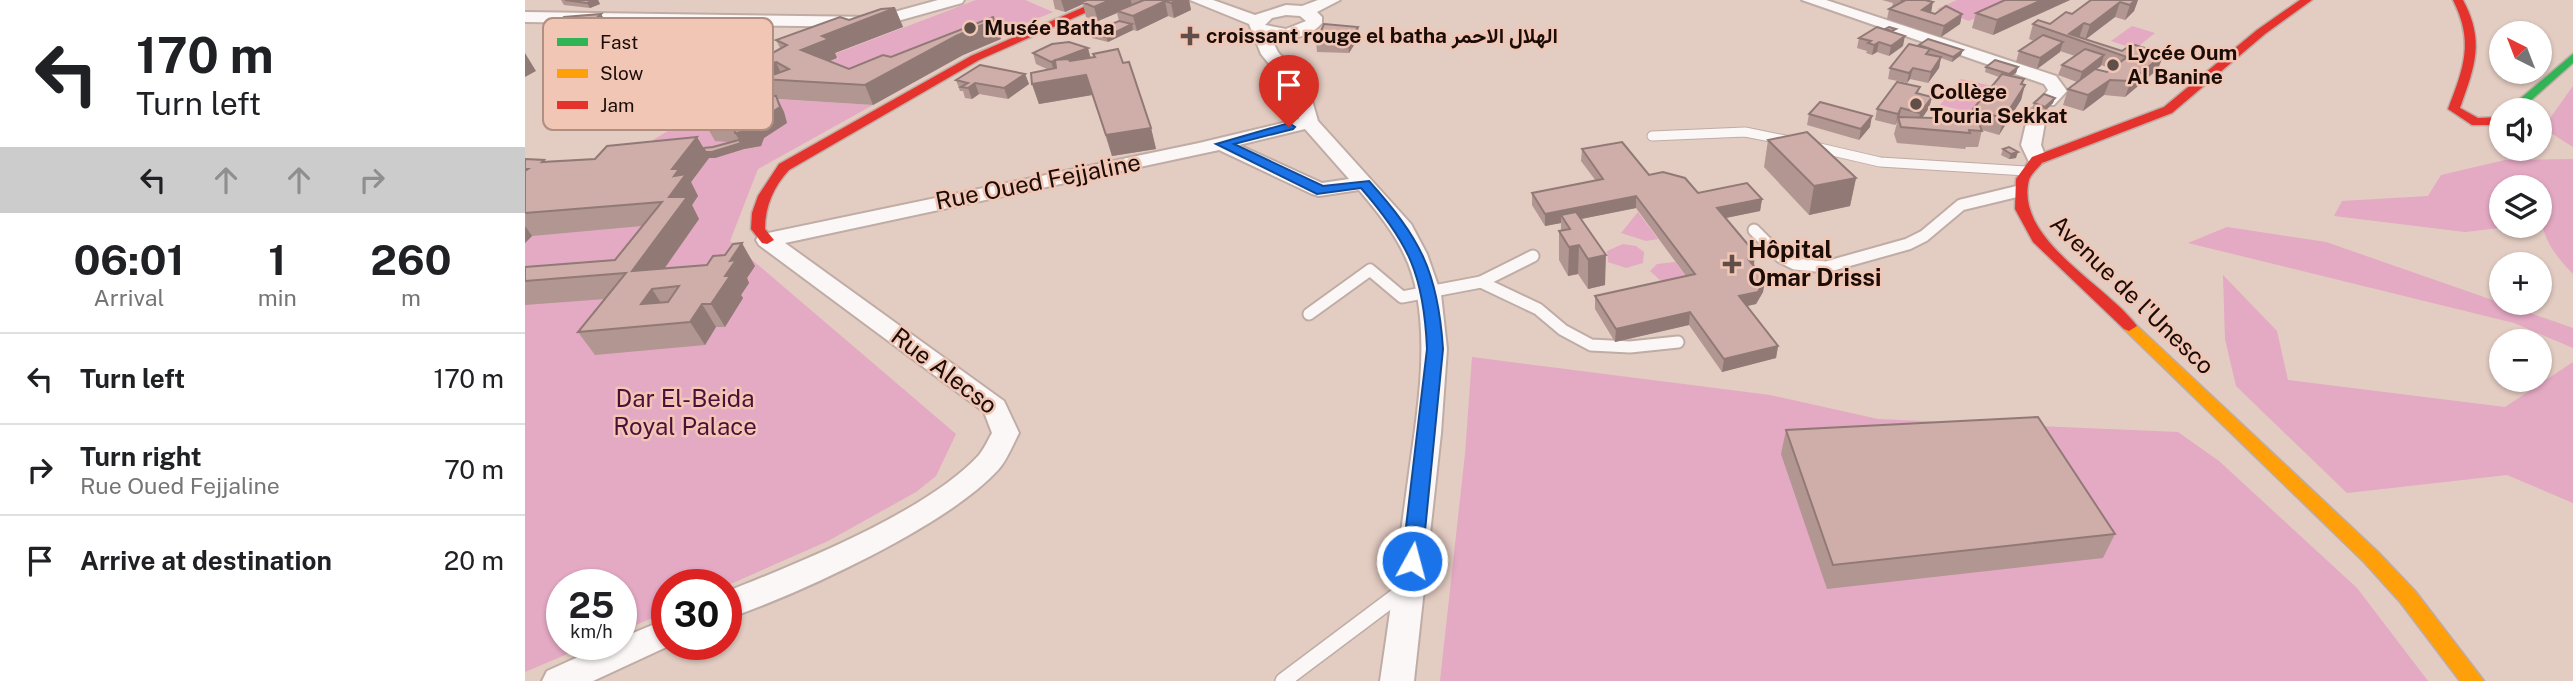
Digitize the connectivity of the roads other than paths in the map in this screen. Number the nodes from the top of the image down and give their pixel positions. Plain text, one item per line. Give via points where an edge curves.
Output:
1 (956, 0) edge
2 (1109, 0) edge
3 (1198, 0) edge
4 (1332, 0) edge
5 (1810, 0) edge
6 (2307, 0) edge
7 (2458, 0) edge
8 (584, 3) edge
9 (1865, 8) edge
10 (1302, 13) edge
11 (525, 17) edge
12 (555, 17) junction
13 (619, 18) edge
14 (773, 20) edge
15 (876, 22) junction
16 (543, 23) edge
17 (1257, 25) junction
18 (525, 33) edge
19 (841, 34) edge
20 (2573, 57) edge
21 (1295, 63) junction
22 (2527, 98) edge
23 (1308, 122) junction
24 (2489, 122) edge
25 (1652, 136) dead end
26 (1222, 144) junction
27 (2031, 165) junction
28 (1364, 183) junction
29 (2019, 191) junction
30 (1754, 230) dead end
31 (767, 240) junction
32 (1533, 256) dead end
33 (1481, 282) junction
34 (1429, 294) junction
35 (1309, 314) dead end
36 (1678, 342) dead end
37 (1409, 586) junction
38 (742, 599) edge
39 (651, 639) edge
40 (559, 681) edge
41 (1283, 681) edge
42 (1397, 681) edge
43 (2473, 681) edge

1 - 15 street
2 - 31 main road via 975,58 784,167 772,179 758,217 757,227
3 - 17 street
4 - 10 street
5 - 9 street
6 - 27 main road via 2168,110
7 - 24 main road via 2475,39 2454,109 2459,115
8 - 12 street
9 - 27 street via 2050,80 2057,91 2043,106 2031,145
10 - 17 street via 1272,12
10 - 17 street via 1281,34
10 - 21 street
11 - 12 street
12 - 13 street
14 - 15 street
15 - 19 lane
16 - 18 street
17 - 21 street via 1270,54
20 - 22 main road
21 - 23 street
23 - 26 street, Rue Oued Fejjaline
23 - 28 street
25 - 27 lane via 1745,132 1880,162
26 - 28 street via 1322,191
26 - 31 street, Rue Oued Fejjaline
27 - 29 main road
28 - 34 street via 1408,239
29 - 30 lane via 1984,196 1958,207 1923,237 1835,267 1800,267 1770,250
29 - 43 main road, Avenue de l'Unesco via 2026,221 2038,239 2371,557
31 - 38 street, Rue Alecso via 995,407 1006,419 1008,433 986,468 938,502
32 - 33 lane
33 - 34 lane
33 - 36 lane via 1538,309 1591,345
34 - 35 lane via 1396,295 1370,270
34 - 37 street via 1435,349
37 - 41 lane
37 - 42 street
39 - 40 street

